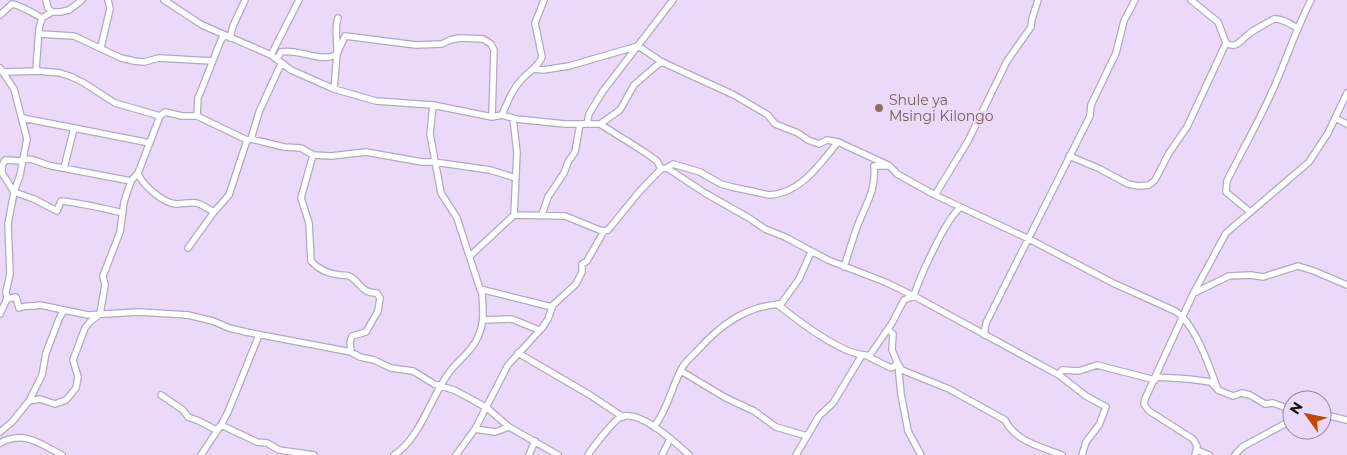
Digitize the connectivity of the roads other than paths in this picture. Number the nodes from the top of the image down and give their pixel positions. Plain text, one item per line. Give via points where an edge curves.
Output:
1 (46, 0) edge
2 (82, 0) edge
3 (108, 0) edge
4 (164, 0) edge
5 (245, 0) edge
6 (299, 0) edge
7 (544, 0) edge
8 (673, 0) edge
9 (1038, 0) edge
10 (1135, 0) edge
11 (1191, 0) edge
12 (1310, 0) edge
13 (52, 12) junction
14 (0, 15) edge
15 (42, 18) junction
16 (338, 18) dead end
17 (1297, 28) junction
18 (39, 34) junction
19 (228, 37) junction
20 (1226, 43) junction
21 (638, 46) junction
22 (101, 48) junction
23 (337, 54) junction
24 (271, 55) junction
25 (277, 59) junction
26 (212, 61) junction
27 (662, 62) junction
28 (284, 64) junction
29 (534, 68) junction
30 (2, 70) edge
31 (39, 71) junction
32 (334, 89) junction
33 (1347, 93) edge
34 (433, 105) junction
35 (502, 115) junction
36 (160, 116) junction
37 (197, 116) junction
38 (492, 117) junction
39 (22, 118) junction
40 (1335, 118) junction
41 (512, 119) junction
42 (584, 124) junction
43 (600, 124) junction
44 (1347, 124) edge
45 (74, 128) junction
46 (249, 139) junction
47 (150, 142) junction
48 (838, 142) junction
49 (313, 155) junction
50 (1069, 156) junction
51 (22, 160) junction
52 (434, 162) junction
53 (890, 166) junction
54 (64, 168) junction
55 (664, 169) junction
56 (138, 173) junction
57 (516, 178) junction
58 (132, 181) junction
59 (14, 192) junction
60 (935, 195) junction
61 (960, 208) junction
62 (214, 212) junction
63 (1250, 212) junction
64 (123, 213) junction
65 (542, 214) junction
66 (514, 215) junction
67 (604, 231) junction
68 (1029, 239) junction
69 (188, 248) dead end
70 (813, 253) junction
71 (470, 256) junction
72 (844, 267) junction
73 (1347, 285) edge
74 (480, 289) junction
75 (1194, 293) junction
76 (914, 296) junction
77 (4, 298) edge
78 (777, 304) junction
79 (552, 307) junction
80 (64, 310) junction
81 (0, 314) edge
82 (100, 314) junction
83 (1183, 317) junction
84 (484, 320) junction
85 (888, 329) junction
86 (539, 330) junction
87 (259, 335) junction
88 (984, 335) junction
89 (351, 352) junction
90 (518, 353) junction
91 (864, 355) junction
92 (898, 364) junction
93 (681, 371) junction
94 (1059, 375) junction
95 (1155, 378) junction
96 (439, 386) junction
97 (1218, 390) junction
98 (161, 395) dead end
99 (29, 401) junction
100 (1282, 406) edge
101 (487, 408) junction
102 (1332, 416) edge
103 (622, 417) junction
104 (1347, 420) edge
105 (221, 425) junction
106 (1282, 425) edge
107 (509, 427) junction
108 (654, 427) junction
109 (475, 429) junction
110 (0, 432) edge
111 (808, 436) junction
112 (670, 439) junction
113 (535, 440) junction
114 (1, 442) edge
115 (1196, 452) edge
116 (62, 455) edge
117 (201, 455) edge
118 (314, 455) edge
119 (394, 455) edge
120 (456, 455) edge
121 (529, 455) edge
122 (558, 455) edge
123 (588, 455) edge
124 (662, 455) edge
125 (689, 455) edge
126 (796, 455) edge
127 (921, 455) edge
128 (1062, 455) edge
129 (1082, 455) edge
130 (1209, 455) edge
131 (1235, 455) edge

1 - 13 street
2 - 13 street via 69,10
3 - 22 street via 110,9
4 - 19 street via 202,26
5 - 19 street
6 - 24 street
7 - 29 street via 535,23 542,57
8 - 21 street
9 - 60 street via 1031,27 1007,61 968,141
10 - 50 street via 1124,21 1116,53 1091,105 1090,116
11 - 20 street via 1218,22
12 - 17 street
13 - 15 street
14 - 15 street via 12,4
15 - 18 street
16 - 23 street
17 - 20 street via 1275,19 1237,44 1231,46
17 - 63 street via 1269,98 1225,186 1226,192
18 - 22 street via 74,36
18 - 31 street via 36,68
19 - 24 street
19 - 26 street via 222,38
20 - 50 street via 1187,127 1149,185 1128,184
21 - 27 street
21 - 29 street via 569,66
21 - 42 street via 603,91
22 - 26 street via 121,58 140,62 159,58
23 - 25 street via 332,57 287,51 280,52
23 - 32 street
23 - 38 street via 347,35 416,45 442,44 460,38 483,39 494,50
24 - 25 street
25 - 28 street
26 - 37 street via 198,98
27 - 43 street via 634,85 620,110
27 - 48 street via 768,114 775,124 808,140 819,144 827,140
28 - 32 street via 306,78
28 - 46 street via 280,66
29 - 35 street via 520,82
30 - 31 street
30 - 39 street via 14,89
31 - 36 street via 72,77 115,103
32 - 34 street via 376,101
33 - 40 street
34 - 38 street
34 - 52 street via 430,134
35 - 38 street
35 - 41 street
36 - 37 street via 165,112
36 - 47 street
37 - 46 street
39 - 45 street
39 - 51 street via 27,138
40 - 44 street
40 - 63 street via 1309,162
41 - 42 street
41 - 57 street via 517,152
42 - 43 street
42 - 65 street via 575,152 548,197
43 - 55 street via 658,161
45 - 47 street
45 - 54 street
46 - 49 street via 301,148
46 - 62 street via 230,193
47 - 56 street
48 - 53 street
48 - 55 street via 800,184 776,195 721,184 679,165 673,164
49 - 52 street via 366,152
49 - 89 street via 300,198 309,223 311,261 327,272 351,277 360,288 378,293 380,298 378,311 366,332 352,336
50 - 68 street
51 - 54 street via 31,158 44,165
51 - 59 street
51 - 59 street via 3,163 2,172
52 - 57 street via 490,170
52 - 71 street via 441,193 458,218
53 - 60 street via 897,174
53 - 72 street via 874,166 873,191
54 - 58 street
55 - 67 street via 639,192 610,229
55 - 70 street via 765,229
56 - 58 street
56 - 62 street via 146,186 171,202 197,203
57 - 66 street
58 - 64 street
59 - 64 street via 57,211 61,201
59 - 77 street via 8,224 10,274
60 - 61 street
61 - 68 street
61 - 76 street via 946,225
62 - 69 street
63 - 75 street via 1226,233
64 - 82 street via 120,232 103,276 105,285
65 - 66 street
65 - 67 street via 566,216
66 - 71 street
67 - 79 street via 587,262 582,264 576,284
68 - 83 street
68 - 88 street via 986,323
70 - 72 street
70 - 78 street via 799,279 781,304
71 - 74 street
72 - 76 street
73 - 75 street via 1298,266 1262,277 1229,276
74 - 79 street
74 - 84 street
75 - 83 street
76 - 85 street via 904,300
76 - 88 street
77 - 80 street via 16,298 19,308 40,305
77 - 81 street
78 - 91 street via 838,346
78 - 93 street via 753,309 728,322 712,334
79 - 86 street
80 - 82 street
80 - 99 street via 47,350 44,370
82 - 87 street via 188,315
82 - 99 street via 85,328 73,360 78,381 73,394 55,404 40,399
83 - 95 street
83 - 97 street via 1209,364
84 - 86 street via 512,319
84 - 96 street via 477,339
85 - 91 street via 871,355
85 - 92 street via 893,334 892,350
86 - 90 street
87 - 89 street
87 - 105 street
88 - 94 street
89 - 96 street via 391,368 413,371
90 - 101 street via 504,371
90 - 103 street
91 - 92 street via 891,368
91 - 111 street
92 - 127 street via 908,431
92 - 128 street via 902,370 942,385 1005,420 1009,429 1026,441
93 - 108 street via 665,411
93 - 111 street via 776,427
94 - 95 street via 1062,370 1079,371 1097,365
94 - 129 street via 1106,407 1100,425 1086,442
95 - 97 street via 1211,382
95 - 115 street via 1144,404 1149,411 1193,439
96 - 101 street via 454,390
96 - 119 street via 416,431 402,450
97 - 100 street via 1234,396 1250,395 1264,404
98 - 105 street via 183,410 188,418 216,430
99 - 110 street
101 - 107 street
101 - 109 street
102 - 104 street
103 - 108 street via 642,419
103 - 123 street
105 - 117 street
105 - 118 street via 279,450
106 - 131 street via 1242,447
107 - 109 street via 495,432
107 - 113 street
108 - 112 street
109 - 120 street
110 - 114 street
111 - 126 street
112 - 124 street
112 - 125 street
113 - 121 street
113 - 122 street
114 - 116 street via 26,437
115 - 130 street

